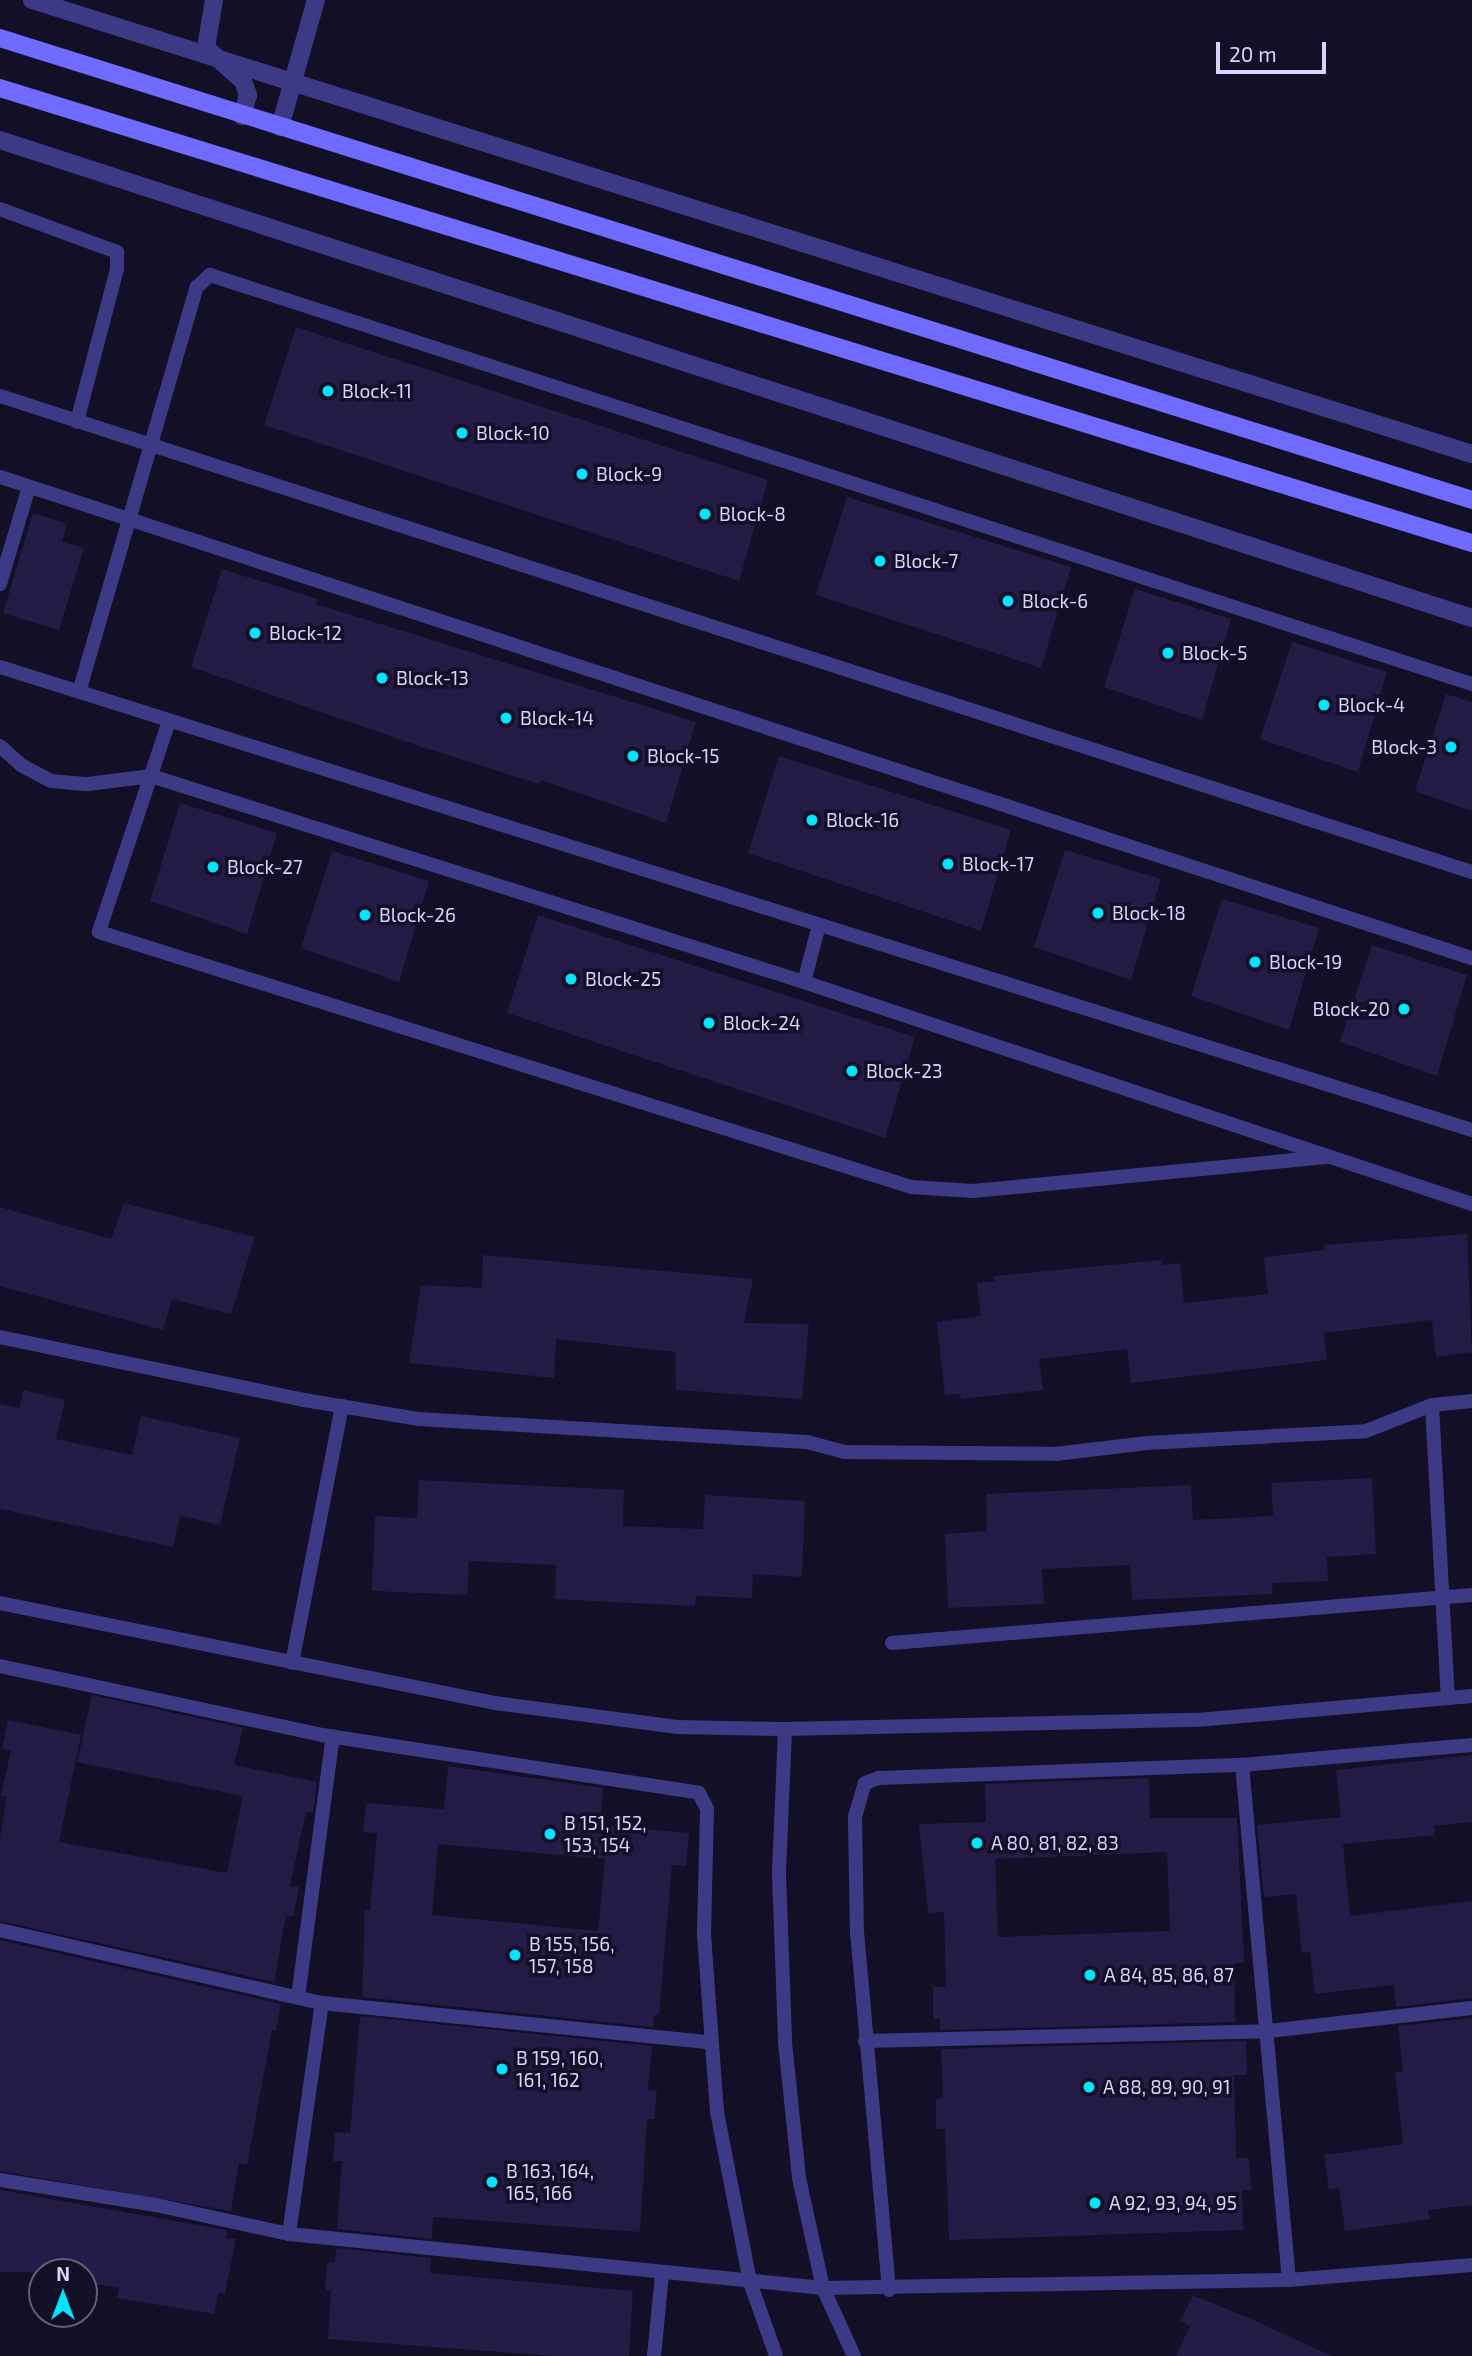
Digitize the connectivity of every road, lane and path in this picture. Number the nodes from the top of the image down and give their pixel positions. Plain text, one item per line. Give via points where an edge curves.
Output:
1 (32, 0) edge
2 (214, 0) edge
3 (316, 0) edge
4 (0, 38) edge
5 (211, 57) junction
6 (291, 83) junction
7 (0, 88) edge
8 (242, 116) junction
9 (280, 127) junction
10 (0, 140) edge
11 (0, 209) edge
12 (0, 396) edge
13 (77, 422) junction
14 (148, 445) junction
15 (1472, 454) edge
16 (0, 477) edge
17 (29, 487) junction
18 (1472, 500) edge
19 (127, 521) junction
20 (1472, 543) edge
21 (0, 584) edge
22 (1472, 618) edge
23 (0, 667) edge
24 (1472, 684) edge
25 (79, 692) junction
26 (169, 721) junction
27 (0, 746) edge
28 (151, 776) junction
29 (1472, 872) edge
30 (819, 925) junction
31 (1472, 958) edge
32 (804, 982) junction
33 (1472, 1130) edge
34 (1325, 1157) junction
35 (1472, 1204) edge
36 (0, 1337) edge
37 (1472, 1401) edge
38 (1432, 1405) junction
39 (342, 1406) junction
40 (1472, 1595) edge
41 (1443, 1601) junction
42 (0, 1603) edge
43 (892, 1643) dead end
44 (292, 1663) junction
45 (0, 1666) edge
46 (1472, 1696) edge
47 (1448, 1698) junction
48 (785, 1729) junction
49 (333, 1736) junction
50 (1472, 1745) edge
51 (1242, 1765) junction
52 (0, 1930) edge
53 (298, 1997) junction
54 (322, 2003) junction
55 (1472, 2008) edge
56 (1269, 2031) junction
57 (865, 2041) junction
58 (709, 2042) junction
59 (0, 2180) edge
60 (289, 2234) junction
61 (1472, 2265) edge
62 (662, 2274) junction
63 (1289, 2280) junction
64 (750, 2282) junction
65 (823, 2288) junction
66 (889, 2290) junction
67 (654, 2356) edge
68 (776, 2356) edge
69 (853, 2356) edge

1 - 5 street
2 - 5 street via 205,37
3 - 6 street
4 - 8 main road
5 - 6 street
5 - 8 street via 243,81 248,95
6 - 9 street
6 - 15 street
7 - 20 main road
8 - 9 main road
9 - 18 main road
10 - 22 street
11 - 13 lane via 117,252 117,269
12 - 13 lane
13 - 14 lane
14 - 19 lane
14 - 24 lane via 197,287 210,275
14 - 29 lane
16 - 17 lane
17 - 19 lane
17 - 21 lane
19 - 25 lane
19 - 31 lane
23 - 25 lane
25 - 26 lane
26 - 28 lane
26 - 30 lane
27 - 28 lane via 51,781 88,784
28 - 32 lane
28 - 34 lane via 99,932 911,1187 973,1191
30 - 32 lane
30 - 33 lane
32 - 34 lane
34 - 35 lane
36 - 39 lane
37 - 38 lane
38 - 39 lane via 1366,1431 1147,1443 1055,1454 844,1452 807,1441 419,1419
38 - 41 lane
39 - 44 lane
40 - 41 lane
41 - 43 lane
41 - 47 lane
42 - 44 lane
44 - 48 lane via 495,1703 677,1727
45 - 49 lane
46 - 47 lane
47 - 48 lane via 1197,1720
48 - 65 lane via 779,1875 785,2042 799,2178
49 - 53 lane
49 - 58 lane via 699,1793 707,1809 704,1935
50 - 51 lane
51 - 56 lane
51 - 57 lane via 879,1778 865,1783 855,1817
52 - 53 lane
53 - 54 lane
54 - 58 lane
54 - 60 lane
55 - 56 lane
56 - 57 lane
56 - 63 lane
57 - 66 lane
58 - 64 lane via 717,2112
59 - 60 lane
60 - 62 lane
61 - 63 lane
62 - 64 lane
62 - 67 lane
63 - 66 lane
64 - 65 lane
64 - 68 lane
65 - 66 lane
65 - 69 lane

